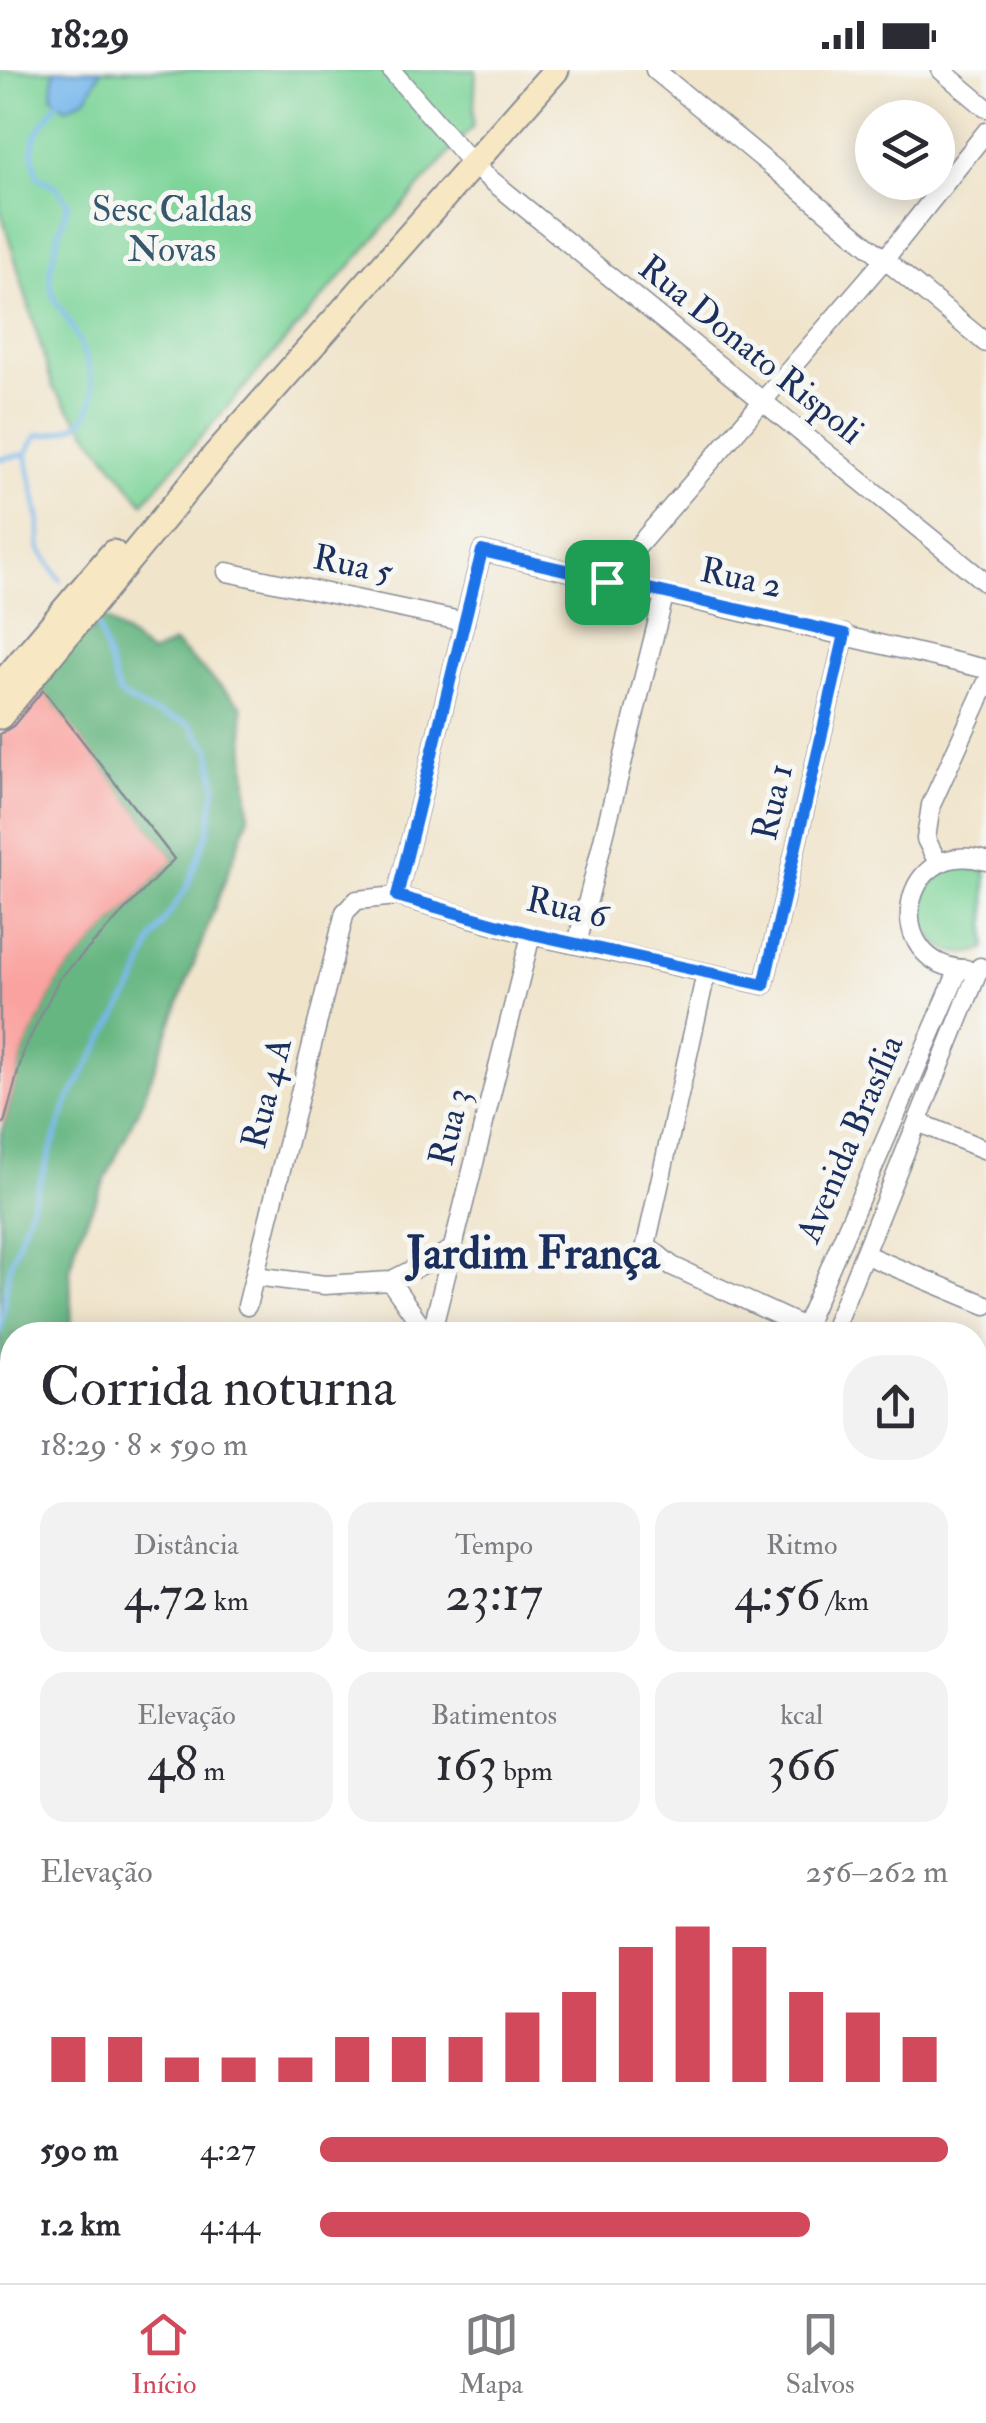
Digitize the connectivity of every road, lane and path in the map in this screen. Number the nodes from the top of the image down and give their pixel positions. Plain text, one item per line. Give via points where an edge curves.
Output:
1 (391, 70) edge
2 (556, 70) edge
3 (655, 70) edge
4 (941, 70) edge
5 (986, 108) edge
6 (986, 132) edge
7 (475, 166) junction
8 (884, 260) junction
9 (986, 343) edge
10 (762, 402) junction
11 (217, 453) junction
12 (227, 572) dead end
13 (607, 582) junction
14 (986, 583) edge
15 (664, 596) junction
16 (465, 622) junction
17 (845, 634) junction
18 (986, 669) edge
19 (986, 684) edge
20 (0, 686) edge
21 (0, 716) edge
22 (986, 860) edge
23 (938, 863) junction
24 (397, 896) junction
25 (357, 900) joint
26 (532, 934) junction
27 (577, 944) junction
28 (983, 966) edge
29 (959, 969) junction
30 (706, 972) junction
31 (764, 985) joint
32 (920, 1123) junction
33 (986, 1150) edge
34 (453, 1249) junction
35 (866, 1256) junction
36 (255, 1276) junction
37 (390, 1281) junction
38 (986, 1305) edge
39 (247, 1306) dead end
40 (420, 1322) edge
41 (433, 1322) edge
42 (784, 1322) edge
43 (806, 1322) edge
44 (836, 1322) edge

1 - 7 street, Rua Donato Rispoli
2 - 7 main road
3 - 8 street
4 - 5 street
6 - 8 street
7 - 10 street, Rua Donato Rispoli
7 - 11 main road
8 - 9 street
8 - 10 street
10 - 13 street
10 - 14 street, Rua Donato Rispoli
11 - 20 main road via 159,502
11 - 21 main road
12 - 16 street, Rua 5
13 - 15 street, Rua 2
13 - 16 street, Rua 2 via 482,551
15 - 17 street, Rua 2
15 - 27 street
16 - 24 street
17 - 18 street, Rua 2
17 - 31 street, Rua 1
19 - 23 street via 930,805 926,839
22 - 23 street
23 - 29 street via 914,888 910,924 927,954
24 - 25 street, Rua 6
24 - 26 street, Rua 6
25 - 36 street, Rua 4 A via 345,912
26 - 27 street, Rua 6
26 - 34 street, Rua 3
27 - 30 street, Rua 6
28 - 29 street
28 - 32 street, Avenida Brasília
29 - 43 street, Avenida Brasília
30 - 31 street, Rua 6
30 - 42 street via 646,1245 672,1266
32 - 33 street
32 - 35 street, Avenida Brasília
34 - 37 street
34 - 41 street, Rua 3
35 - 38 street
35 - 44 street, Avenida Brasília
36 - 37 street via 325,1285
36 - 39 street, Rua 4 A
37 - 40 street

